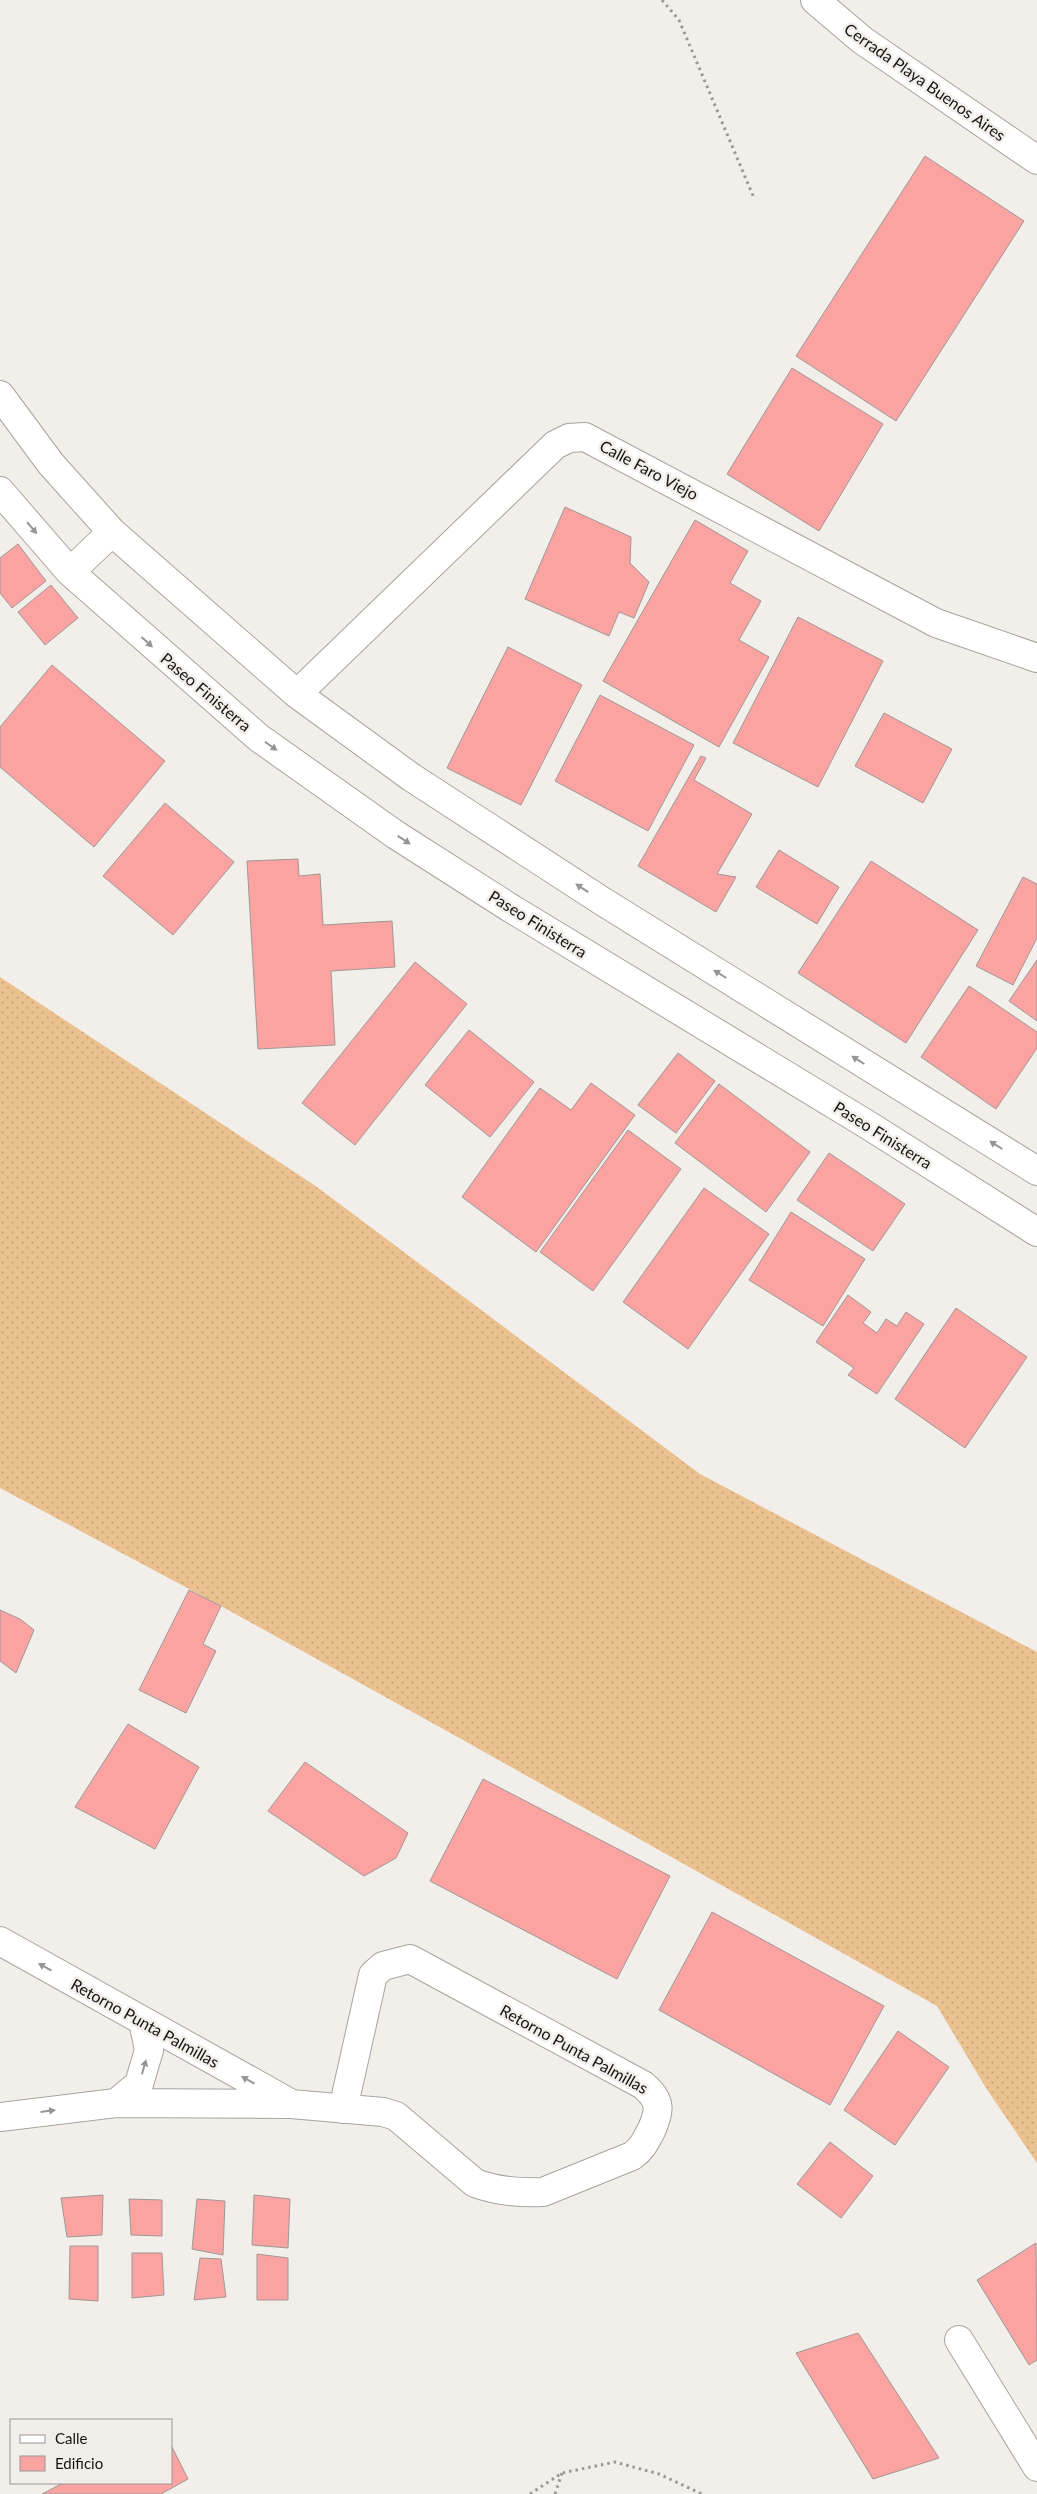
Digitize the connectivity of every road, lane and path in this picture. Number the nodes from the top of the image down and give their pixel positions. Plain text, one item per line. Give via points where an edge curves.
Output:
1 (662, 0) edge
2 (815, 0) edge
3 (1037, 160) edge
4 (754, 198) dead end
5 (0, 395) edge
6 (0, 491) edge
7 (112, 532) junction
8 (70, 572) junction
9 (1037, 658) edge
10 (296, 694) junction
11 (1037, 1171) edge
12 (1037, 1232) edge
13 (0, 1941) edge
14 (143, 2021) junction
15 (116, 2103) junction
16 (291, 2104) junction
17 (342, 2109) junction
18 (0, 2117) edge
19 (959, 2340) dead end
20 (1037, 2467) edge
21 (562, 2473) junction
22 (530, 2494) edge
23 (555, 2494) edge
24 (702, 2494) edge

1 - 4 path via 679,20
2 - 3 street, Cerrada Playa Buenos Aires via 862,40
5 - 7 street via 51,464
6 -> 8 street, Paseo Finisterra
7 - 8 street
7 - 10 street
8 -> 12 street, Paseo Finisterra via 260,738 396,835 512,909 868,1124
9 - 10 street, Calle Faro Viejo via 936,622 599,443 585,438 569,438 555,445
11 -> 10 street via 602,901 411,777
14 -> 13 street, Retorno Punta Palmillas
15 -> 14 street via 139,2084 149,2050
16 -> 14 street, Retorno Punta Palmillas
15 - 16 street, Retorno Punta Palmillas
18 -> 15 street, Retorno Punta Palmillas
16 - 17 street, Retorno Punta Palmillas
17 - 17 street, Retorno Punta Palmillas via 374,1975 383,1966 410,1959 643,2085 657,2101 659,2114 642,2148 632,2156 543,2192 530,2192 488,2188 475,2183 396,2116
19 - 20 street
21 - 22 path
21 - 23 path
21 - 24 path via 614,2462 659,2474

